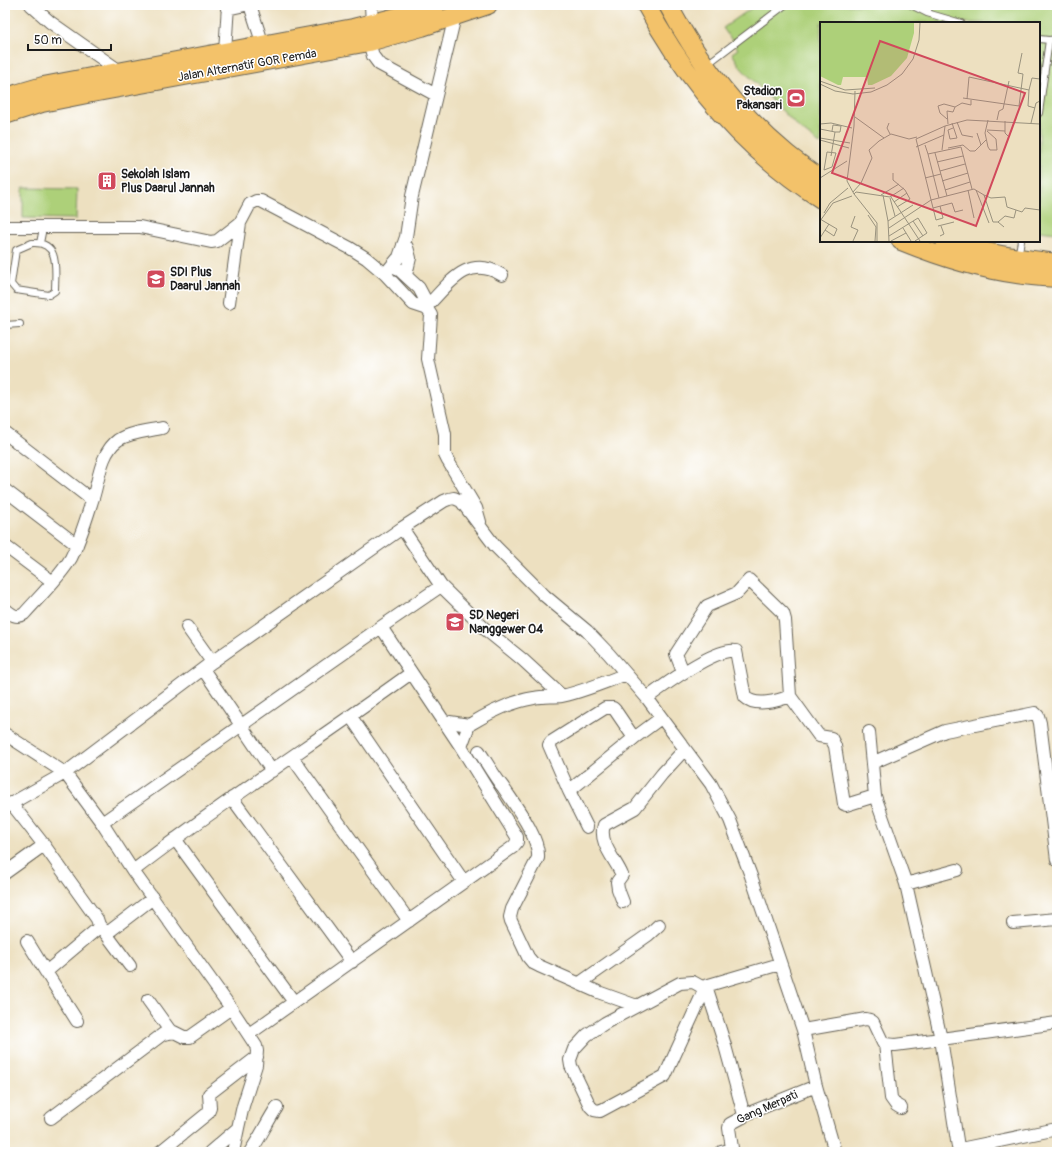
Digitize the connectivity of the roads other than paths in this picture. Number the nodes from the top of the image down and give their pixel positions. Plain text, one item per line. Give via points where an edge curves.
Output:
1 (31, 5) edge
2 (245, 5) edge
3 (250, 5) edge
4 (371, 5) edge
5 (436, 5) edge
6 (488, 5) edge
7 (646, 5) edge
8 (668, 5) edge
9 (785, 5) edge
10 (911, 5) edge
11 (930, 5) edge
12 (228, 7) edge
13 (927, 13) junction
14 (455, 16) junction
15 (958, 22) edge
16 (372, 24) junction
17 (1040, 39) edge
18 (1057, 39) edge
19 (1049, 40) junction
20 (369, 42) junction
21 (263, 45) junction
22 (225, 52) junction
23 (705, 66) junction
24 (121, 72) junction
25 (436, 95) junction
26 (5, 98) edge
27 (1040, 106) edge
28 (5, 115) edge
29 (820, 179) edge
30 (820, 198) edge
31 (240, 224) junction
32 (5, 227) edge
33 (43, 228) junction
34 (903, 242) edge
35 (949, 242) edge
36 (1021, 242) edge
37 (40, 243) junction
38 (404, 245) junction
39 (1057, 263) edge
40 (394, 265) junction
41 (1017, 267) junction
42 (385, 274) junction
43 (406, 275) junction
44 (502, 275) dead end
45 (1057, 278) edge
46 (229, 303) dead end
47 (428, 310) junction
48 (20, 324) dead end
49 (5, 325) edge
50 (162, 428) dead end
51 (5, 433) edge
52 (5, 490) edge
53 (92, 500) junction
54 (402, 528) junction
55 (480, 528) junction
56 (77, 545) junction
57 (5, 546) edge
58 (53, 582) junction
59 (441, 586) junction
60 (5, 609) edge
61 (187, 627) dead end
62 (381, 627) junction
63 (207, 665) junction
64 (682, 672) junction
65 (411, 673) junction
66 (626, 674) junction
67 (562, 696) junction
68 (790, 696) junction
69 (647, 698) junction
70 (351, 717) junction
71 (661, 718) junction
72 (443, 721) junction
73 (469, 725) junction
74 (242, 726) junction
75 (869, 732) dead end
76 (5, 734) edge
77 (634, 738) junction
78 (461, 747) junction
79 (684, 750) junction
80 (479, 751) dead end
81 (292, 757) junction
82 (872, 763) junction
83 (272, 771) junction
84 (64, 773) junction
85 (569, 791) junction
86 (875, 796) junction
87 (232, 798) junction
88 (8, 805) edge
89 (102, 823) junction
90 (587, 827) dead end
91 (175, 838) junction
92 (44, 845) junction
93 (1057, 860) edge
94 (957, 870) dead end
95 (133, 871) junction
96 (5, 873) edge
97 (464, 882) junction
98 (906, 884) junction
99 (153, 898) junction
100 (623, 902) dead end
101 (1057, 919) edge
102 (409, 921) junction
103 (1013, 923) dead end
104 (659, 925) dead end
105 (103, 929) junction
106 (27, 941) dead end
107 (352, 962) junction
108 (780, 964) junction
109 (130, 966) dead end
110 (46, 972) junction
111 (580, 983) junction
112 (704, 987) junction
113 (148, 1000) dead end
114 (294, 1002) junction
115 (637, 1006) junction
116 (231, 1008) junction
117 (77, 1021) dead end
118 (1057, 1022) edge
119 (803, 1030) junction
120 (171, 1032) junction
121 (248, 1034) junction
122 (941, 1039) junction
123 (885, 1044) junction
124 (257, 1057) junction
125 (816, 1086) junction
126 (277, 1107) dead end
127 (901, 1108) dead end
128 (744, 1115) junction
129 (50, 1118) dead end
130 (238, 1128) junction
131 (1057, 1129) edge
132 (160, 1152) edge
133 (210, 1152) edge
134 (234, 1152) edge
135 (250, 1152) edge
136 (721, 1152) edge
137 (835, 1152) edge

1 - 24 street via 50,22
2 - 12 street
3 - 21 street
4 - 16 street
5 - 16 main road, Jalan Alternatif GOR Pemda
6 - 14 main road, Jalan Alternatif GOR Pemda
7 - 30 main road via 679,60 732,127 767,159
8 - 23 main road
9 - 23 lane
10 - 13 lane
11 - 13 lane
12 - 22 street
13 - 15 lane
14 - 20 main road, Jalan Alternatif GOR Pemda
14 - 25 street
16 - 21 main road, Jalan Alternatif GOR Pemda
17 - 19 lane
18 - 19 lane
19 - 27 lane
20 - 25 street via 373,56 379,64
20 - 28 main road, Jalan Alternatif GOR Pemda via 85,94 42,103
21 - 22 main road, Jalan Alternatif GOR Pemda
22 - 24 main road, Jalan Alternatif GOR Pemda
23 - 29 main road via 749,119 787,154
24 - 26 main road, Jalan Alternatif GOR Pemda via 43,86
25 - 38 street via 412,196
31 - 33 street via 217,241 211,242 140,227
31 - 42 street via 250,204 261,201 350,248
31 - 46 street
32 - 33 street
33 - 37 lane
34 - 41 main road via 972,265
35 - 41 main road
36 - 41 lane
37 - 37 lane via 48,246 54,257 55,291 49,295 16,290 11,284 16,250 32,243
38 - 40 street
38 - 43 street via 410,258
39 - 41 main road
40 - 42 street
40 - 43 street
41 - 45 main road
42 - 47 street via 413,304
43 - 47 street via 419,288
44 - 47 street via 480,267 466,270 457,276
47 - 55 street via 428,359 445,434 445,455 476,508
48 - 49 lane
50 - 53 street via 131,434 114,444 103,463
51 - 53 street
52 - 56 street
53 - 56 street
54 - 55 street via 444,501 454,498 464,505
54 - 59 street
54 - 63 street
55 - 66 street via 545,596 587,631
56 - 58 street via 70,560
57 - 58 street
58 - 60 street via 20,617
59 - 62 street
59 - 67 street via 485,629 524,660
61 - 63 street
62 - 65 street
62 - 74 street
63 - 74 street
63 - 84 street
64 - 68 street via 714,656 736,651 748,700 778,701
64 - 68 street via 676,654 707,606 737,593 749,580 783,613
64 - 69 street
65 - 70 street
65 - 72 street
66 - 67 street
66 - 69 street
67 - 73 street via 523,700
68 - 86 street via 819,736 831,738 836,746 844,804
69 - 71 street
70 - 81 street
70 - 97 street
71 - 77 street
71 - 79 street
72 - 73 street
72 - 78 street
73 - 78 street
74 - 83 street
74 - 89 street
75 - 82 street
76 - 84 street
77 - 85 street
77 - 85 street via 615,710 606,708 551,742 549,745
78 - 97 street via 517,839 513,847
79 - 100 street via 635,808 604,825 602,834 622,875 617,882
79 - 108 street via 711,784 730,820
80 - 111 street via 522,816 538,851 538,858 512,909 511,921 530,960
81 - 83 street
81 - 102 street
82 - 86 street
82 - 93 street via 945,731 1035,713 1040,723
83 - 87 street
84 - 88 street
84 - 89 street
85 - 90 street
86 - 98 street
87 - 91 street
87 - 107 street
88 - 92 street
89 - 95 street
91 - 95 street
91 - 114 street
92 - 96 street
92 - 105 street
94 - 98 street
95 - 99 street
97 - 102 street
98 - 122 street
99 - 105 street
99 - 116 street
101 - 103 street
102 - 107 street
104 - 111 street
105 - 109 street
105 - 110 street via 97,929
106 - 110 street
107 - 114 street
108 - 112 street
108 - 119 street
110 - 117 street
111 - 115 street
112 - 115 street via 693,982 680,983
112 - 115 street via 665,1076 600,1111 594,1110 571,1066 570,1060 574,1049 587,1035
112 - 128 street via 724,1042
113 - 120 street
114 - 121 street
116 - 120 street via 190,1037
116 - 121 street
118 - 122 street
119 - 123 street via 866,1019 873,1022
119 - 125 street
120 - 129 street via 163,1034
121 - 124 street via 256,1046
122 - 123 street
122 - 131 street via 958,1147 965,1148
123 - 127 street via 891,1098
124 - 130 street
124 - 132 street via 209,1094 208,1113
125 - 128 street, Gang Merpati
125 - 137 street
126 - 135 street
128 - 136 street, Gang Merpati via 729,1125 732,1148
130 - 133 street
130 - 134 street

